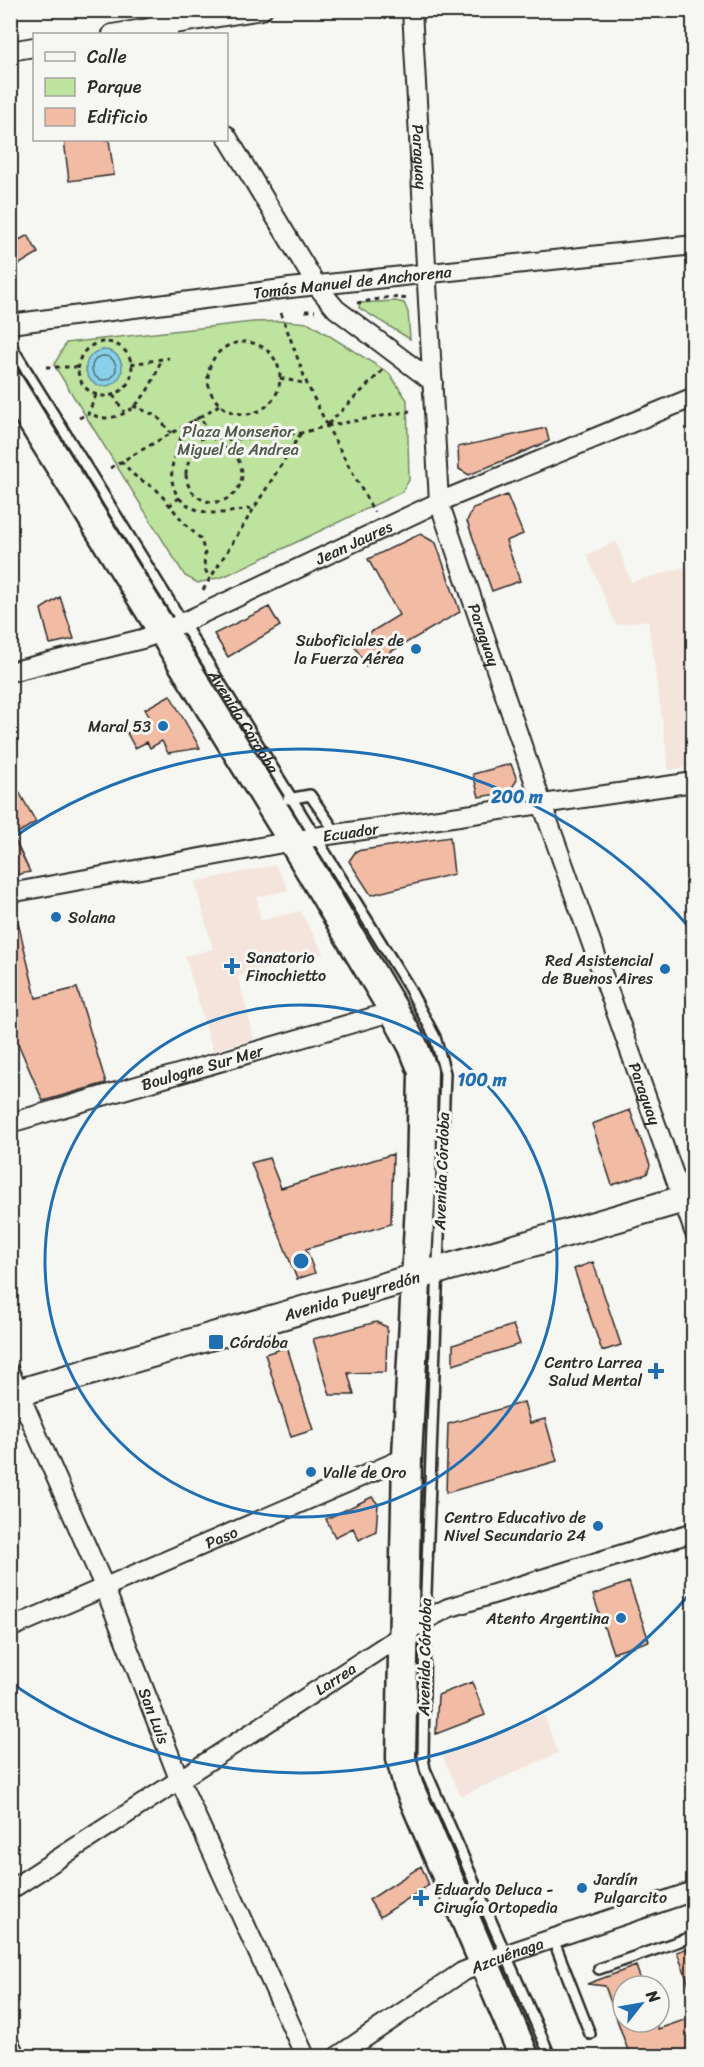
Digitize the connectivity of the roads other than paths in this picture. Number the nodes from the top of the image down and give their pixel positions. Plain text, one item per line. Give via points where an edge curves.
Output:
1 (262, 10) edge
2 (412, 10) edge
3 (161, 24) edge
4 (117, 33) edge
5 (33, 47) edge
6 (10, 51) edge
7 (228, 138) edge
8 (693, 245) edge
9 (426, 275) junction
10 (317, 286) junction
11 (10, 324) edge
12 (10, 344) edge
13 (433, 382) junction
14 (10, 385) edge
15 (693, 397) edge
16 (439, 502) junction
17 (175, 627) junction
18 (10, 672) edge
19 (693, 782) edge
20 (281, 801) junction
21 (542, 804) junction
22 (337, 834) junction
23 (304, 839) junction
24 (10, 893) edge
25 (394, 1011) junction
26 (10, 1123) edge
27 (688, 1197) edge
28 (693, 1231) edge
29 (428, 1273) junction
30 (13, 1387) edge
31 (419, 1451) junction
32 (693, 1532) edge
33 (104, 1586) junction
34 (413, 1627) junction
35 (10, 1628) edge
36 (180, 1779) junction
37 (10, 1890) edge
38 (693, 1891) edge
39 (693, 1936) edge
40 (553, 1939) junction
41 (496, 1959) junction
42 (599, 1969) dead end
43 (590, 2034) dead end
44 (10, 2045) edge
45 (16, 2056) edge
46 (305, 2056) edge
47 (338, 2056) edge
48 (524, 2056) edge
49 (550, 2056) edge

1 - 3 street
2 - 9 street, Paraguay
3 - 4 street
5 - 6 street
7 - 10 street
8 - 9 street, Tomás Manuel de Anchorena
9 - 10 street, Tomás Manuel de Anchorena
9 - 13 street, Paraguay
10 - 11 street, Tomás Manuel de Anchorena
10 - 13 street via 336,309
12 - 17 lane, Avenida Córdoba
13 - 16 street, Paraguay
14 - 17 main road, Avenida Córdoba
15 - 16 street, Jean Jaures
16 - 17 street, Jean Jaures
16 - 21 street, Paraguay
17 - 18 street, Jean Jaures
17 - 20 main road, Avenida Córdoba
19 - 21 street, Ecuador
20 - 22 lane via 310,795
20 - 23 main road, Avenida Córdoba
21 - 22 street, Ecuador
21 - 27 street, Paraguay
22 - 23 street, Ecuador
23 - 24 street, Ecuador
23 - 25 main road, Avenida Córdoba
23 - 29 lane, Avenida Córdoba via 408,986 441,1054 445,1073
25 - 26 street, Boulogne Sur Mer
25 - 29 main road, Avenida Córdoba via 413,1046 424,1078
27 - 28 street, Paraguay
27 - 29 main road, Avenida Pueyrredón
29 - 30 main road, Avenida Pueyrredón
29 - 31 main road, Avenida Córdoba
30 - 33 street, San Luis
31 - 33 street, Paso
31 - 34 main road, Avenida Córdoba
32 - 34 street, Larrea via 448,1608
33 - 35 street, Paso
33 - 36 street, San Luis
34 - 36 street, Larrea
34 - 41 main road, Avenida Córdoba via 400,1733 404,1773
36 - 37 street, Larrea
36 - 46 street, San Luis
38 - 40 street, Azcuénaga
39 - 42 lane
40 - 41 street, Azcuénaga
40 - 43 lane
41 - 47 street, Azcuénaga via 462,1972
41 - 48 main road, Avenida Córdoba
41 - 49 lane, Avenida Córdoba
44 - 45 street

